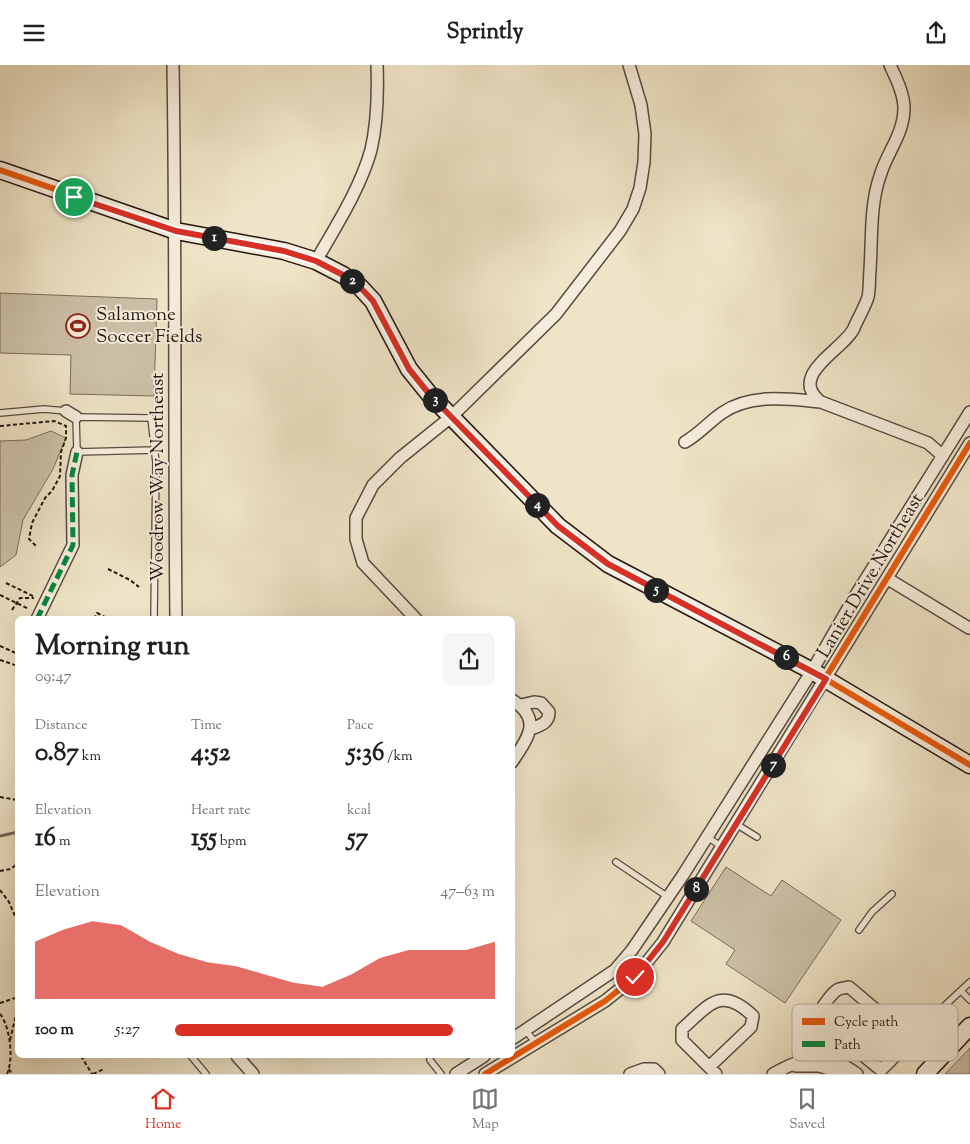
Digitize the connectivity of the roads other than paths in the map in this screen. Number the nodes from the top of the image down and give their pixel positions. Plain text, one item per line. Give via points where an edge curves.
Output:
1 (174, 65) edge
2 (377, 65) edge
3 (629, 65) edge
4 (890, 65) edge
5 (0, 169) edge
6 (176, 231) junction
7 (316, 261) junction
8 (821, 402) junction
9 (66, 411) joint
10 (970, 412) edge
11 (0, 413) edge
12 (76, 417) junction
13 (451, 417) junction
14 (685, 442) dead end
15 (970, 443) edge
16 (155, 450) junction
17 (77, 452) junction
18 (943, 456) junction
19 (955, 466) junction
20 (888, 579) junction
21 (38, 616) edge
22 (154, 616) edge
23 (176, 616) edge
24 (413, 616) edge
25 (970, 628) edge
26 (819, 675) junction
27 (517, 702) edge
28 (531, 729) junction
29 (515, 757) edge
30 (970, 765) edge
31 (736, 824) junction
32 (706, 837) junction
33 (757, 837) dead end
34 (721, 846) junction
35 (616, 862) dead end
36 (892, 894) dead end
37 (668, 897) junction
38 (859, 930) dead end
39 (970, 982) edge
40 (961, 991) junction
41 (970, 1000) edge
42 (828, 1004) edge
43 (869, 1004) edge
44 (947, 1004) edge
45 (970, 1026) edge
46 (526, 1031) junction
47 (515, 1037) edge
48 (958, 1039) edge
49 (536, 1043) junction
50 (515, 1056) edge
51 (193, 1058) edge
52 (239, 1058) edge
53 (481, 1058) edge
54 (511, 1058) edge
55 (430, 1060) dead end
56 (797, 1061) edge
57 (800, 1061) edge
58 (834, 1061) edge
59 (847, 1061) edge
60 (870, 1061) edge
61 (890, 1061) edge
62 (937, 1061) edge
63 (789, 1065) junction
64 (713, 1071) edge
65 (824, 1071) edge
66 (206, 1074) edge
67 (253, 1074) edge
68 (441, 1074) edge
69 (456, 1074) edge
70 (485, 1074) edge
71 (630, 1074) edge
72 (659, 1074) edge
73 (773, 1074) edge
74 (846, 1074) edge
75 (858, 1074) edge
76 (925, 1074) edge

1 - 6 street, Woodrow Way Northeast
2 - 7 street via 370,150 348,204
3 - 13 street via 641,105 645,133 640,188 633,209 620,231 556,313
4 - 8 street via 904,107 899,138 880,175 876,192 868,296 852,334 822,361 811,379 810,387
5 - 6 street
6 - 7 street via 284,251
6 - 23 street, Woodrow Way Northeast
7 - 13 street via 343,275 373,301 409,369
8 - 14 street via 776,398 748,402 723,411
8 - 18 street via 928,443
9 - 11 lane via 44,409
9 - 12 street
10 - 18 street, Lanier Drive Northeast
12 - 16 lane via 151,418
12 - 17 lane
13 - 24 street via 373,485 356,518 356,539 363,563
13 - 26 street via 558,526 608,564
15 - 19 street, Lanier Drive Northeast
16 - 17 lane
16 - 22 lane
17 - 21 street via 72,475 73,545
18 - 19 lane
18 - 26 street, Lanier Drive Northeast via 854,598
19 - 20 street, Lanier Drive Northeast
20 - 25 street
20 - 26 street, Lanier Drive Northeast
26 - 30 street
26 - 31 street, Lanier Drive Northeast
26 - 32 street, Lanier Drive Northeast
27 - 28 street via 529,717
27 - 28 street via 541,703 548,711 545,723
28 - 29 street
31 - 33 lane
31 - 34 street, Lanier Drive Northeast
32 - 34 lane
32 - 37 street, Lanier Drive Northeast
34 - 49 street, Lanier Drive Northeast via 663,942 635,977 605,1001
35 - 37 lane
36 - 38 lane via 872,912
37 - 46 street, Lanier Drive Northeast via 615,970
39 - 40 lane
40 - 41 lane
40 - 44 lane
42 - 43 street via 838,990 849,987
45 - 48 street
46 - 47 street, Lanier Drive Northeast
46 - 49 lane
49 - 50 street, Lanier Drive Northeast
51 - 66 lane
52 - 67 street
53 - 69 street
54 - 70 street, Lanier Drive Northeast
55 - 68 lane
56 - 63 street
57 - 63 street
58 - 75 street
59 - 75 street
60 - 61 street via 881,1070
62 - 76 street
63 - 65 street
63 - 73 street
64 - 64 street via 682,1040 682,1029 713,1001 729,1000 742,1005 753,1016 753,1022
65 - 74 street
71 - 72 street via 654,1069

